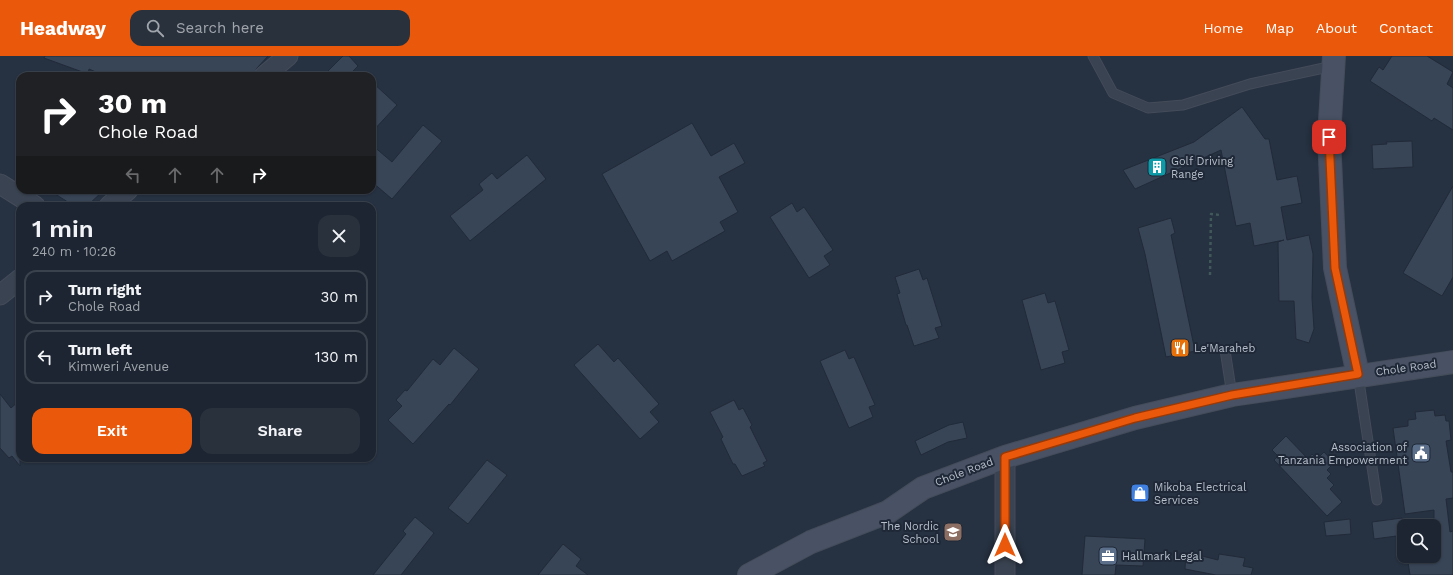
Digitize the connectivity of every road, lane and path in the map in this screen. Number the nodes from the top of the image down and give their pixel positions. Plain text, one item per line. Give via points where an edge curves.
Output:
1 (288, 56) edge
2 (1093, 56) edge
3 (1333, 61) edge
4 (269, 72) edge
5 (0, 184) edge
6 (123, 194) edge
7 (29, 202) edge
8 (114, 202) edge
9 (1220, 215) dead end
10 (1210, 275) dead end
11 (16, 282) edge
12 (0, 295) edge
13 (1224, 350) dead end
14 (1453, 362) edge
15 (1358, 374) junction
16 (1232, 395) junction
17 (1005, 457) junction
18 (1377, 500) dead end
19 (749, 575) edge
20 (1005, 575) edge

1 - 4 street
2 - 3 lane via 1113,93 1148,108 1183,105
3 - 15 street via 1329,137 1335,268
5 - 7 street
6 - 8 street
9 - 10 path via 1211,214
11 - 12 street
13 - 16 lane
14 - 15 street, Chole Road
15 - 16 street, Chole Road
15 - 18 lane
16 - 17 street, Chole Road via 1135,418
17 - 19 street, Chole Road via 923,488 888,512 811,542
17 - 20 street

